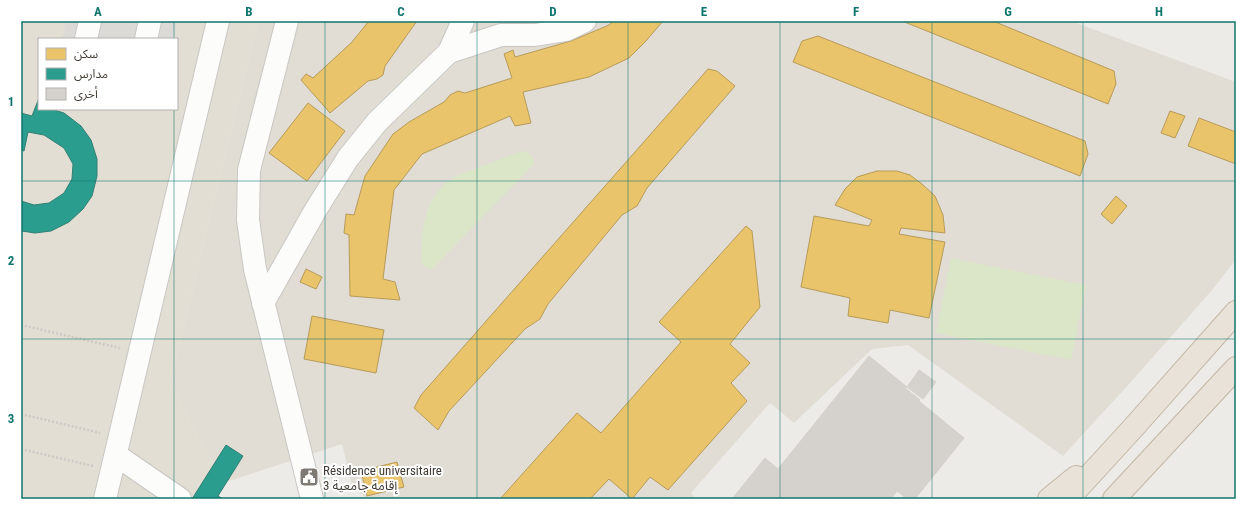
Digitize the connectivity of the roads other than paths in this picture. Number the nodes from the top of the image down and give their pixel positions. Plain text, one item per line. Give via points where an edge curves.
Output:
1 (90, 21) edge
2 (150, 21) edge
3 (218, 21) edge
4 (288, 21) edge
5 (464, 21) edge
6 (468, 21) edge
7 (585, 21) edge
8 (501, 35) junction
9 (86, 38) edge
10 (146, 38) edge
11 (449, 52) junction
12 (263, 303) junction
13 (1236, 312) edge
14 (1236, 368) edge
15 (1133, 428) junction
16 (116, 454) junction
17 (106, 499) edge
18 (180, 499) edge
19 (312, 499) edge
20 (1049, 499) edge
21 (1068, 499) edge
22 (1114, 499) edge

1 - 9 lane
2 - 10 lane
3 - 16 lane
4 - 12 lane via 249,170 248,220
5 - 11 lane
6 - 8 lane via 478,28
7 - 8 lane via 566,30 535,35
8 - 11 lane
11 - 12 lane via 377,122 348,158
12 - 19 lane
13 - 15 highway
14 - 22 highway
15 - 20 highway
15 - 21 highway
16 - 17 lane
16 - 18 lane

